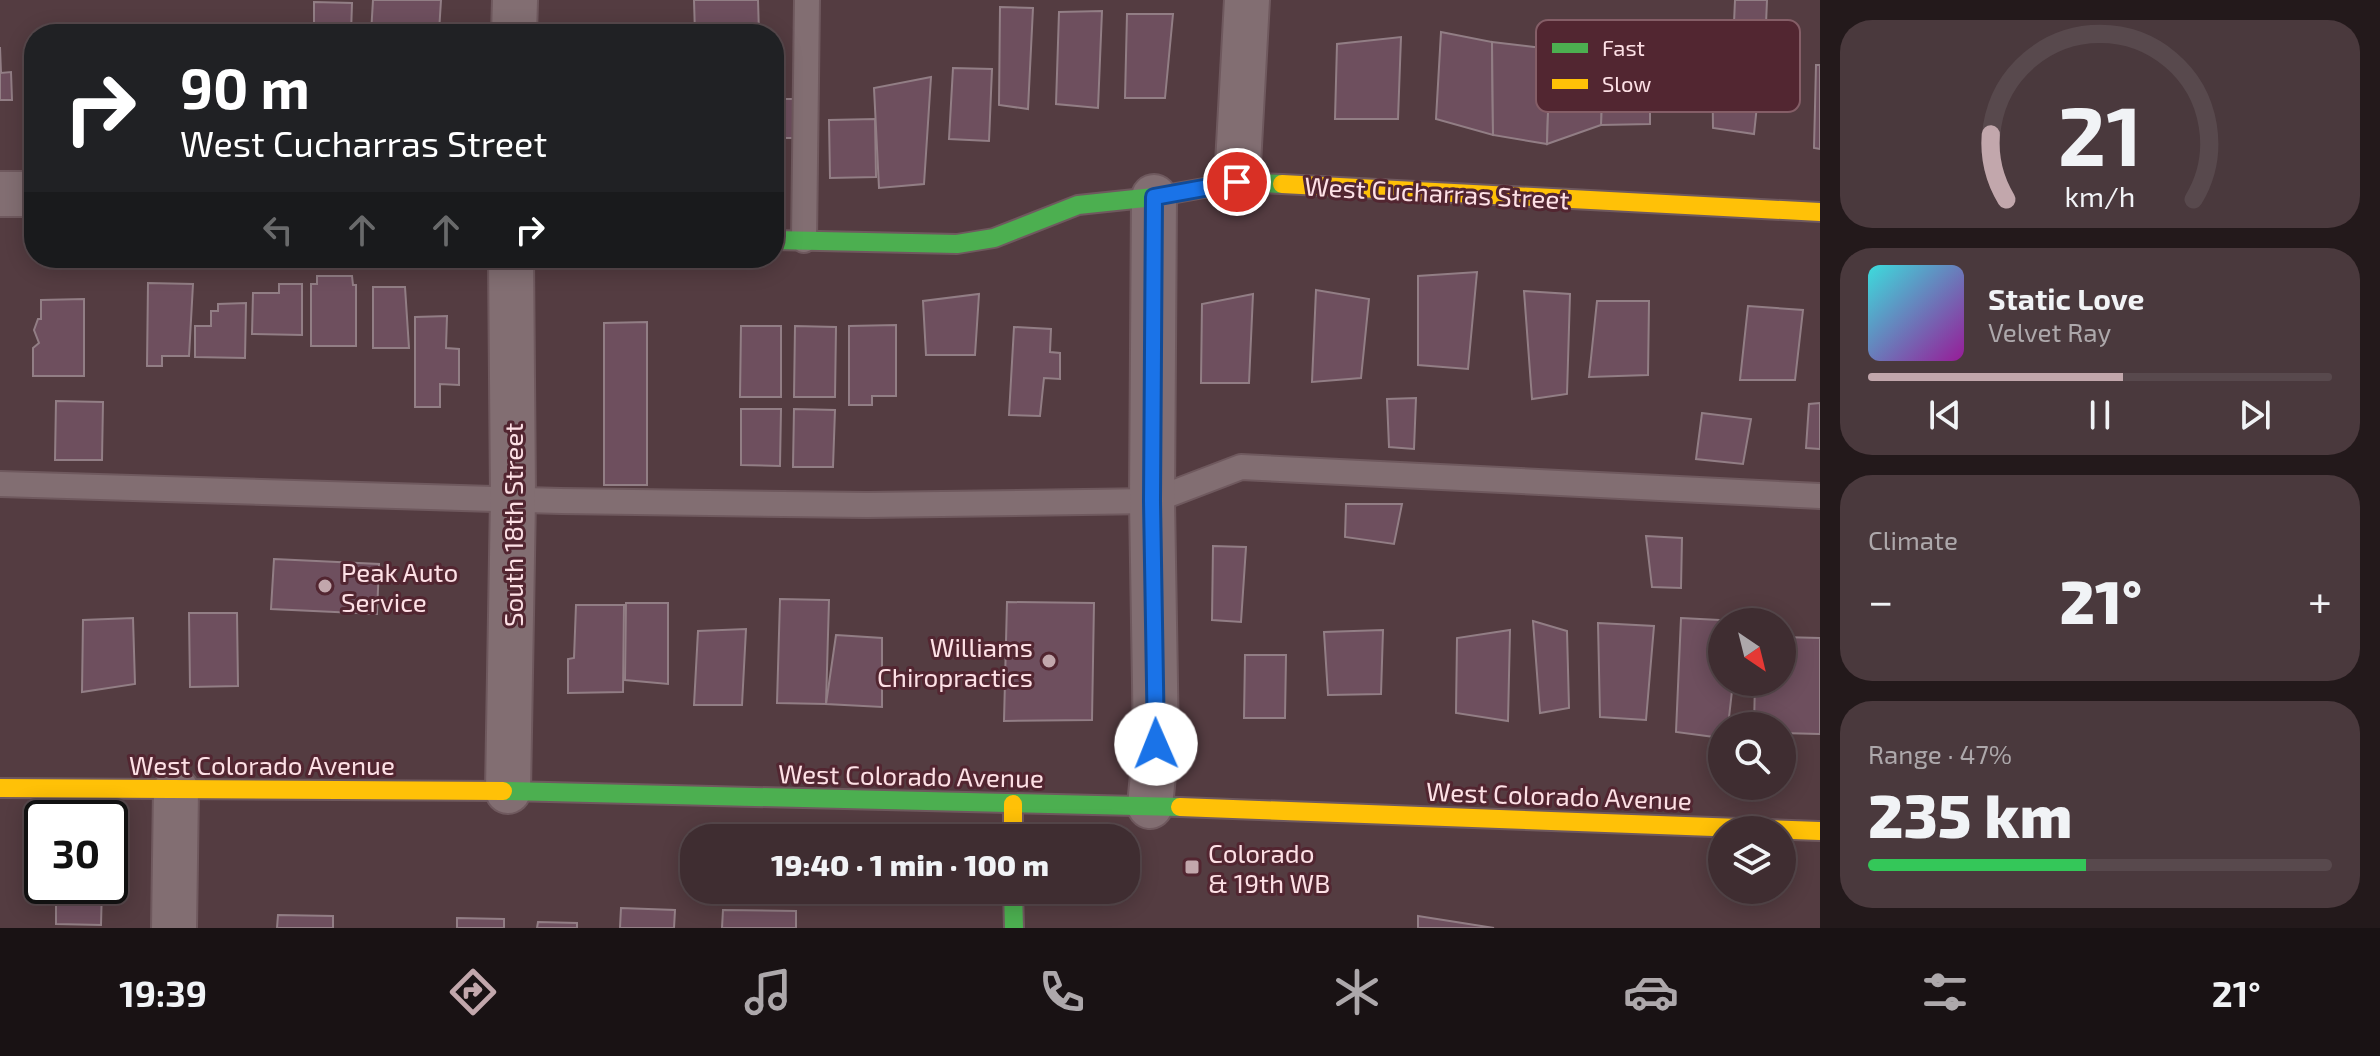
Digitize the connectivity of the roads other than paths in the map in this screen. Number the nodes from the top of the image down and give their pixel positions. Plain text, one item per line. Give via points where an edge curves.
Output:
1 (515, 0) edge
2 (807, 0) edge
3 (1247, 0) edge
4 (514, 24) edge
5 (1237, 182) junction
6 (0, 194) edge
7 (24, 194) edge
8 (1154, 197) junction
9 (1820, 212) edge
10 (784, 240) edge
11 (804, 240) junction
12 (511, 268) edge
13 (0, 484) edge
14 (1820, 496) edge
15 (513, 498) junction
16 (1152, 501) junction
17 (0, 788) edge
18 (176, 790) junction
19 (508, 791) junction
20 (1013, 804) junction
21 (1150, 806) junction
22 (1013, 824) edge
23 (1820, 831) edge
24 (1013, 904) edge
25 (174, 928) edge
26 (1014, 928) edge

1 - 4 street
2 - 11 lane
3 - 5 street
5 - 8 main road, West Cucharras Street
5 - 9 main road, West Cucharras Street
6 - 7 street
8 - 11 main road, West Cucharras Street via 1078,205 994,238 957,244
8 - 16 street
10 - 11 main road, West Cucharras Street
12 - 15 street, South 18th Street
13 - 15 lane
14 - 16 lane via 1241,467
15 - 16 lane via 867,505
15 - 19 street, South 18th Street
16 - 21 street via 1156,744
17 - 18 main road, West Colorado Avenue
18 - 19 main road, West Colorado Avenue
18 - 25 street
19 - 20 main road, West Colorado Avenue
20 - 21 main road, West Colorado Avenue
20 - 22 main road
21 - 23 main road, West Colorado Avenue
24 - 26 main road

